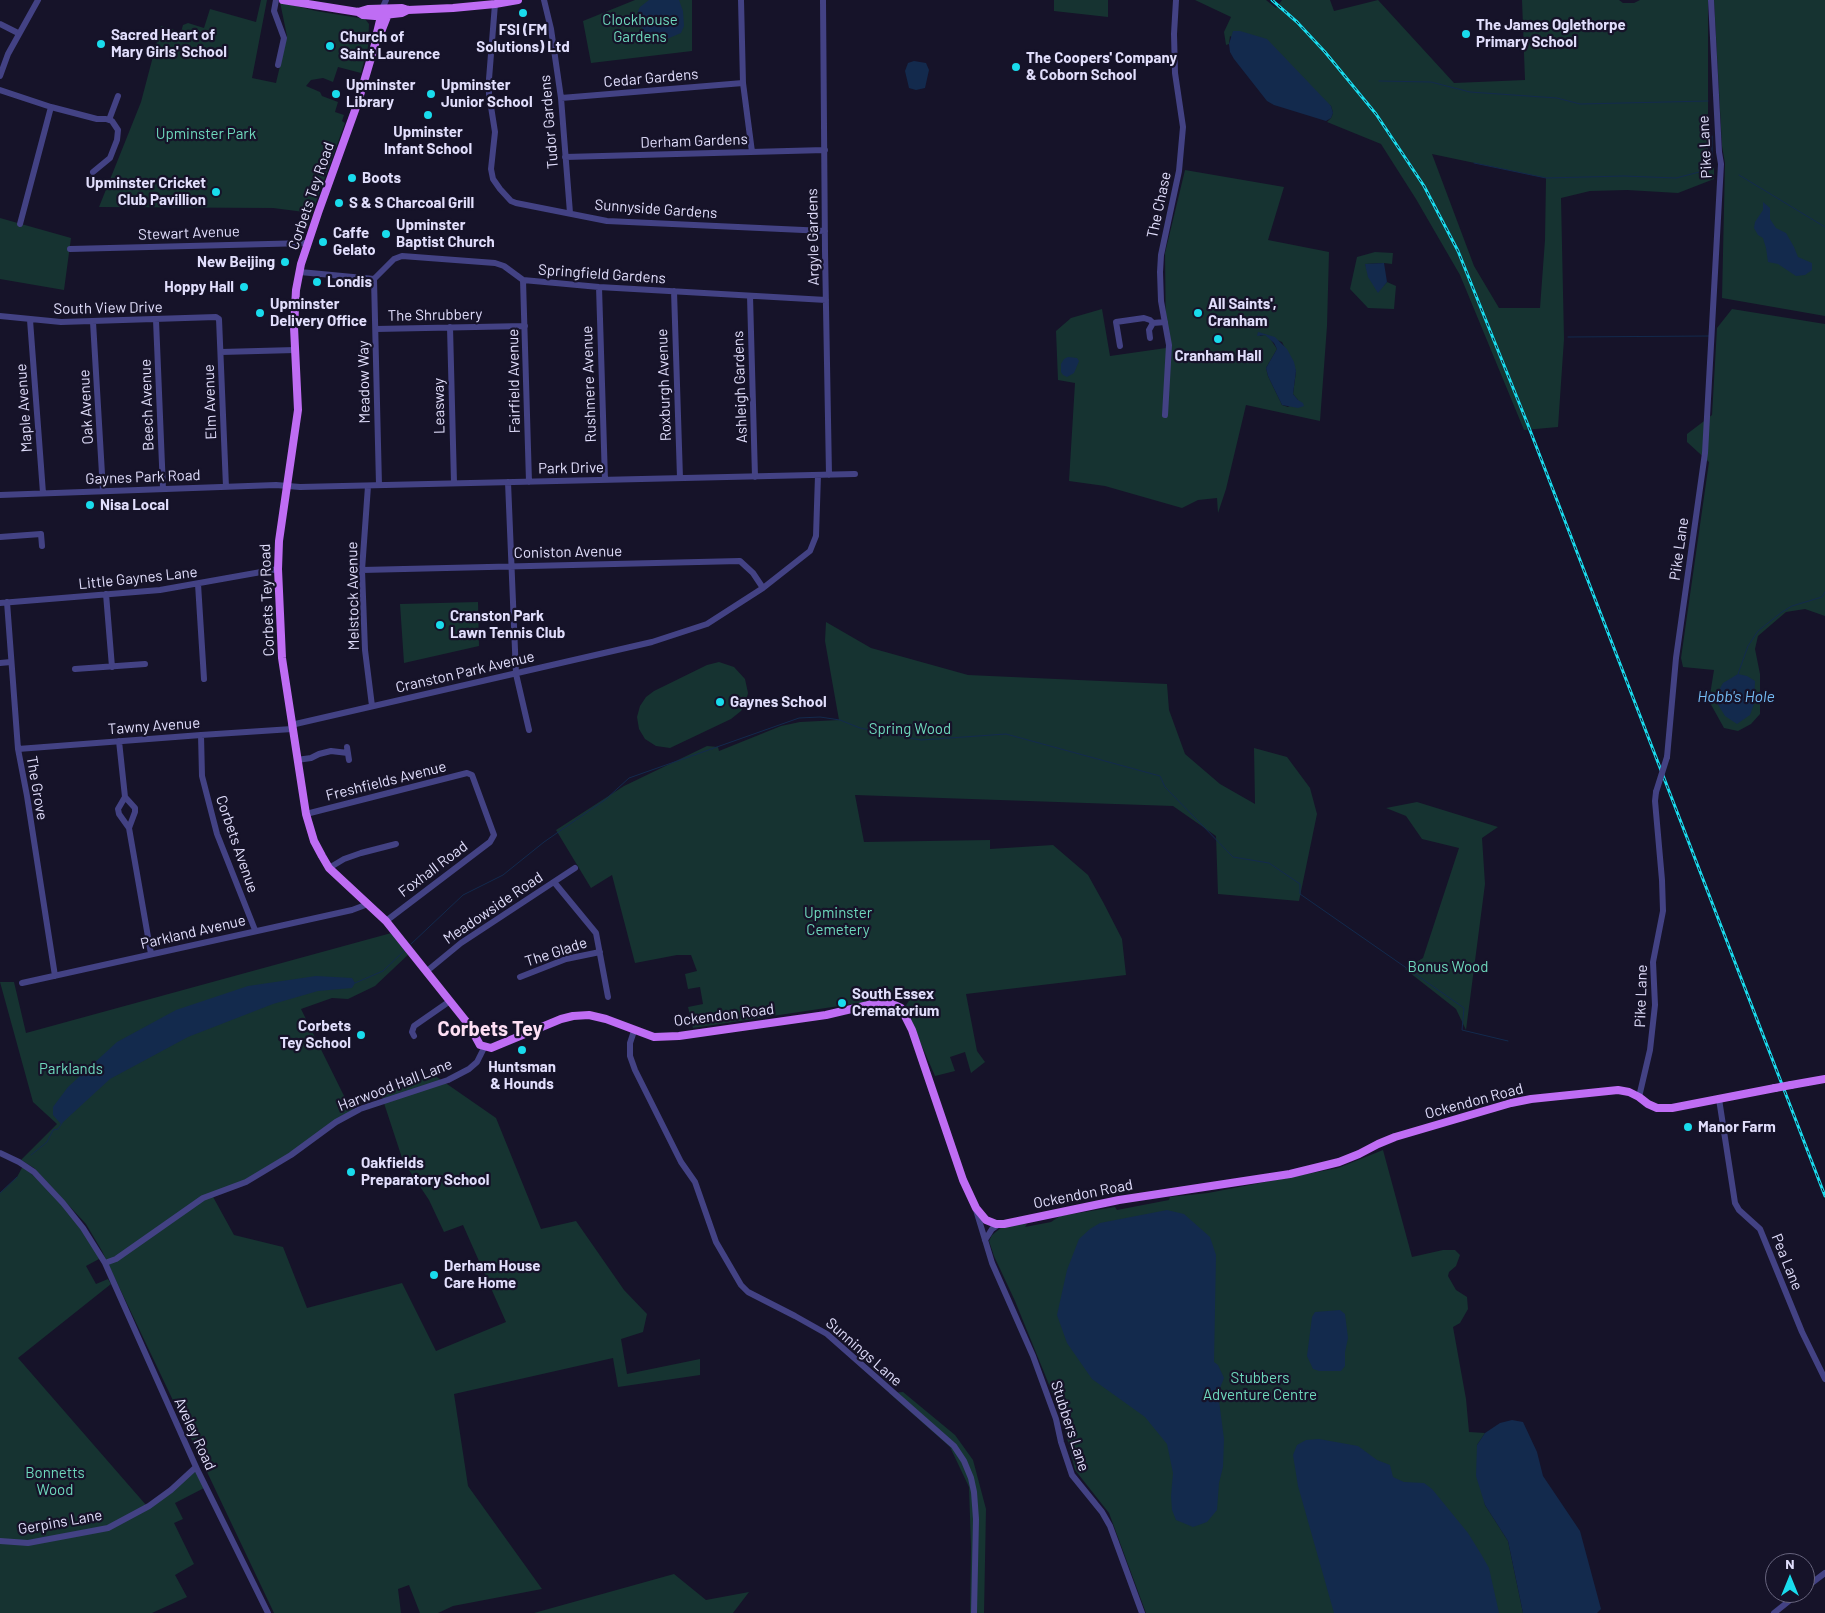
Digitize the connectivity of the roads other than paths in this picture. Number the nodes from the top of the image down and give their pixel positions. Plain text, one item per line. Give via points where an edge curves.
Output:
1 (38, 0) edge
2 (276, 0) edge
3 (283, 0) edge
4 (386, 0) edge
5 (394, 0) edge
6 (398, 0) edge
7 (518, 0) edge
8 (544, 0) edge
9 (741, 0) edge
10 (823, 0) edge
11 (1176, 0) edge
12 (1711, 0) edge
13 (495, 4) junction
14 (409, 10) junction
15 (358, 12) junction
16 (385, 12) junction
17 (369, 16) junction
18 (0, 24) edge
19 (18, 34) junction
20 (376, 40) junction
21 (278, 65) dead end
22 (0, 76) edge
23 (743, 83) junction
24 (0, 90) edge
25 (118, 96) dead end
26 (561, 98) junction
27 (51, 107) junction
28 (109, 120) junction
29 (824, 150) junction
30 (752, 152) junction
31 (565, 157) junction
32 (93, 172) dead end
33 (570, 213) junction
34 (20, 224) dead end
35 (825, 231) junction
36 (308, 243) junction
37 (70, 249) dead end
38 (300, 272) junction
39 (374, 279) junction
40 (523, 280) junction
41 (599, 287) junction
42 (674, 291) junction
43 (750, 296) junction
44 (826, 300) junction
45 (0, 316) edge
46 (216, 317) joint
47 (30, 320) junction
48 (156, 320) junction
49 (93, 322) junction
50 (1165, 322) junction
51 (1153, 324) junction
52 (525, 326) junction
53 (450, 327) junction
54 (376, 329) junction
55 (1150, 338) dead end
56 (1120, 346) dead end
57 (295, 350) junction
58 (221, 352) junction
59 (1165, 415) dead end
60 (855, 474) dead end
61 (818, 475) junction
62 (829, 475) junction
63 (755, 477) junction
64 (680, 478) junction
65 (604, 480) junction
66 (508, 482) junction
67 (529, 482) junction
68 (454, 484) junction
69 (379, 485) junction
70 (287, 486) junction
71 (368, 486) junction
72 (226, 487) junction
73 (163, 489) junction
74 (103, 492) junction
75 (43, 493) junction
76 (0, 495) edge
77 (0, 537) edge
78 (42, 546) dead end
79 (512, 566) junction
80 (278, 569) junction
81 (362, 570) junction
82 (198, 584) junction
83 (763, 588) junction
84 (106, 594) junction
85 (4, 602) edge
86 (11, 662) junction
87 (0, 663) edge
88 (145, 664) dead end
89 (112, 667) junction
90 (75, 669) dead end
91 (516, 674) junction
92 (204, 679) dead end
93 (372, 706) junction
94 (292, 727) junction
95 (529, 730) dead end
96 (201, 735) junction
97 (119, 741) junction
98 (18, 749) junction
99 (348, 753) dead end
100 (297, 760) junction
101 (125, 797) junction
102 (306, 814) junction
103 (129, 828) junction
104 (494, 835) joint
105 (396, 844) dead end
106 (329, 868) junction
107 (576, 868) dead end
108 (554, 882) junction
109 (368, 904) junction
110 (386, 921) junction
111 (255, 930) junction
112 (600, 952) junction
113 (151, 954) junction
114 (426, 971) junction
115 (55, 976) junction
116 (520, 977) dead end
117 (22, 982) dead end
118 (608, 997) dead end
119 (450, 1001) junction
120 (634, 1031) junction
121 (414, 1036) dead end
122 (484, 1048) junction
123 (1825, 1079) edge
124 (1639, 1096) junction
125 (1720, 1099) junction
126 (0, 1154) edge
127 (976, 1208) junction
128 (999, 1224) junction
129 (984, 1240) junction
130 (105, 1264) junction
131 (1825, 1379) edge
132 (196, 1467) junction
133 (0, 1541) edge
134 (1786, 1603) edge
135 (268, 1613) edge
136 (974, 1613) edge
137 (1142, 1613) edge
138 (1774, 1613) edge

1 - 19 street
2 - 21 street via 274,11 284,38
3 - 15 main road
4 - 16 street
5 - 16 street
6 - 14 main road
7 - 13 main road
8 - 26 street, Tudor Gardens
9 - 23 street
10 - 29 street, Argyle Gardens
11 - 50 street, The Chase via 1175,73 1183,128 1179,171 1161,255 1161,301
12 - 124 street, Pike Lane, bridge via 1720,164 1705,453 1676,658 1667,757 1655,801 1663,911 1654,962 1655,1005 1650,1050
13 - 14 main road
13 - 33 street, Sunnyside Gardens via 489,79 494,132 491,174 512,201
14 - 16 main road via 402,14
15 - 16 main road via 364,9
15 - 17 main road
16 - 17 main road
16 - 20 main road, Corbets Tey Road
17 - 20 main road
18 - 19 street
19 - 22 street
20 - 36 main road, Corbets Tey Road via 358,102
23 - 26 street, Cedar Gardens
23 - 30 street
24 - 27 street
25 - 28 street
26 - 31 street, Tudor Gardens
27 - 28 street
27 - 34 street
28 - 32 street via 118,130 117,140 110,158
29 - 30 street, Derham Gardens
29 - 35 street, Argyle Gardens
30 - 31 street, Derham Gardens
31 - 33 street, Tudor Gardens
33 - 35 street, Sunnyside Gardens via 607,221
35 - 44 street, Argyle Gardens
36 - 37 street, Stewart Avenue
36 - 38 main road, Corbets Tey Road
38 - 39 street
38 - 57 main road, Corbets Tey Road via 296,290
39 - 40 street, Springfield Gardens via 394,259 402,256 495,263
39 - 54 street, Meadow Way
40 - 41 street, Springfield Gardens
40 - 52 street, Fairfield Avenue
41 - 42 street, Springfield Gardens
41 - 65 street, Rushmere Avenue
42 - 43 street, Springfield Gardens
42 - 64 street, Roxburgh Avenue
43 - 44 street, Springfield Gardens
43 - 63 street, Ashleigh Gardens
44 - 62 street, Argyle Gardens
45 - 47 street, South View Drive
46 - 48 street, South View Drive
46 - 58 street, Elm Avenue via 220,322
47 - 49 street, South View Drive
47 - 75 street, Maple Avenue
48 - 49 street, South View Drive
48 - 73 street, Beech Avenue
49 - 74 street, Oak Avenue
50 - 51 street
50 - 59 street, The Chase via 1169,346
51 - 55 street via 1149,330
51 - 56 street via 1144,318 1116,322
52 - 53 street, The Shrubbery
52 - 67 street, Fairfield Avenue
53 - 54 street, The Shrubbery
53 - 68 street, Leasway
54 - 69 street, Meadow Way
57 - 58 street
57 - 70 main road, Corbets Tey Road via 298,410
58 - 72 street, Elm Avenue
60 - 62 street, Park Drive
61 - 62 street, Park Drive
61 - 63 street, Park Drive
61 - 83 street, Cranston Park Avenue via 816,536 810,551
63 - 64 street, Park Drive
64 - 65 street, Park Drive
65 - 67 street, Park Drive
66 - 67 street, Park Drive
66 - 68 street, Park Drive
66 - 79 street
68 - 69 street, Park Drive
69 - 71 street, Park Drive
70 - 71 street, Park Drive
70 - 72 street, Gaynes Park Road
70 - 80 main road, Corbets Tey Road via 278,541
71 - 81 street, Melstock Avenue
72 - 73 street, Gaynes Park Road
73 - 74 street, Gaynes Park Road
74 - 75 street, Gaynes Park Road
75 - 76 street, Gaynes Park Road
77 - 78 street via 41,534
79 - 81 street, Coniston Avenue
79 - 83 street, Coniston Avenue via 740,561
79 - 91 street
80 - 82 street, Little Gaynes Lane
80 - 94 main road, Corbets Tey Road via 282,658
81 - 93 street, Melstock Avenue via 365,650
82 - 84 street, Little Gaynes Lane
82 - 92 street
83 - 91 street, Cranston Park Avenue via 707,624 652,642
84 - 85 street, Little Gaynes Lane
84 - 89 street
85 - 86 street, The Grove
86 - 87 street
86 - 98 street, The Grove
88 - 89 street
89 - 90 street
91 - 93 street, Cranston Park Avenue
91 - 95 street
93 - 94 street, Cranston Park Avenue
94 - 96 street, Tawny Avenue
94 - 100 main road, Corbets Tey Road
96 - 97 street, Tawny Avenue
96 - 111 street, Corbets Avenue via 202,776 217,834
97 - 98 street, Tawny Avenue
97 - 101 street
98 - 115 street, The Grove
99 - 100 street via 331,751
100 - 102 main road, Corbets Tey Road
101 - 103 street via 135,808
101 - 103 street via 118,810
102 - 104 street, Freshfields Avenue via 467,773 472,775
102 - 106 main road, Corbets Tey Road via 314,841
103 - 113 street
104 - 110 street, Foxhall Road via 490,842
105 - 106 street via 344,859
106 - 109 main road, Corbets Tey Road
107 - 108 street, Meadowside Road
108 - 112 street via 596,933
108 - 114 street, Meadowside Road via 461,943
109 - 110 main road, Corbets Tey Road
109 - 111 street, Parkland Avenue
110 - 114 main road, Corbets Tey Road
111 - 113 street, Parkland Avenue
112 - 116 street, The Glade via 566,959
112 - 118 street
113 - 115 street, Parkland Avenue
114 - 119 main road, Corbets Tey Road
115 - 117 street, Parkland Avenue
119 - 121 street via 414,1026
119 - 122 main road, Corbets Tey Road
120 - 122 main road, Ockendon Road via 606,1019 573,1016 498,1046
120 - 127 main road, Ockendon Road via 654,1037 679,1036 826,1015 881,1002 896,1005 901,1008 912,1030 963,1180
120 - 136 street, Sunnings Lane via 630,1056 635,1070 691,1174 716,1242 741,1285 748,1292 827,1334 954,1446 964,1461 975,1501
122 - 130 street, Harwood Hall Lane via 477,1062 448,1080 360,1109 246,1182 203,1198
123 - 125 main road, Ockendon Road, bridge
124 - 125 main road, Ockendon Road via 1657,1108
124 - 128 main road, Ockendon Road via 1618,1090 1511,1103 1395,1137 1339,1162 1290,1174 1119,1200
125 - 131 street, Pea Lane via 1735,1203 1760,1229
126 - 130 street, Aveley Road via 34,1172 83,1228
127 - 128 main road, Ockendon Road via 986,1220
127 - 129 street, Stubbers Lane
128 - 129 street
129 - 137 street, Stubbers Lane via 1049,1398 1072,1475 1110,1526
130 - 132 street, Aveley Road
132 - 133 street, Gerpins Lane via 149,1506 108,1528 28,1543
132 - 135 street, Aveley Road
134 - 138 street

